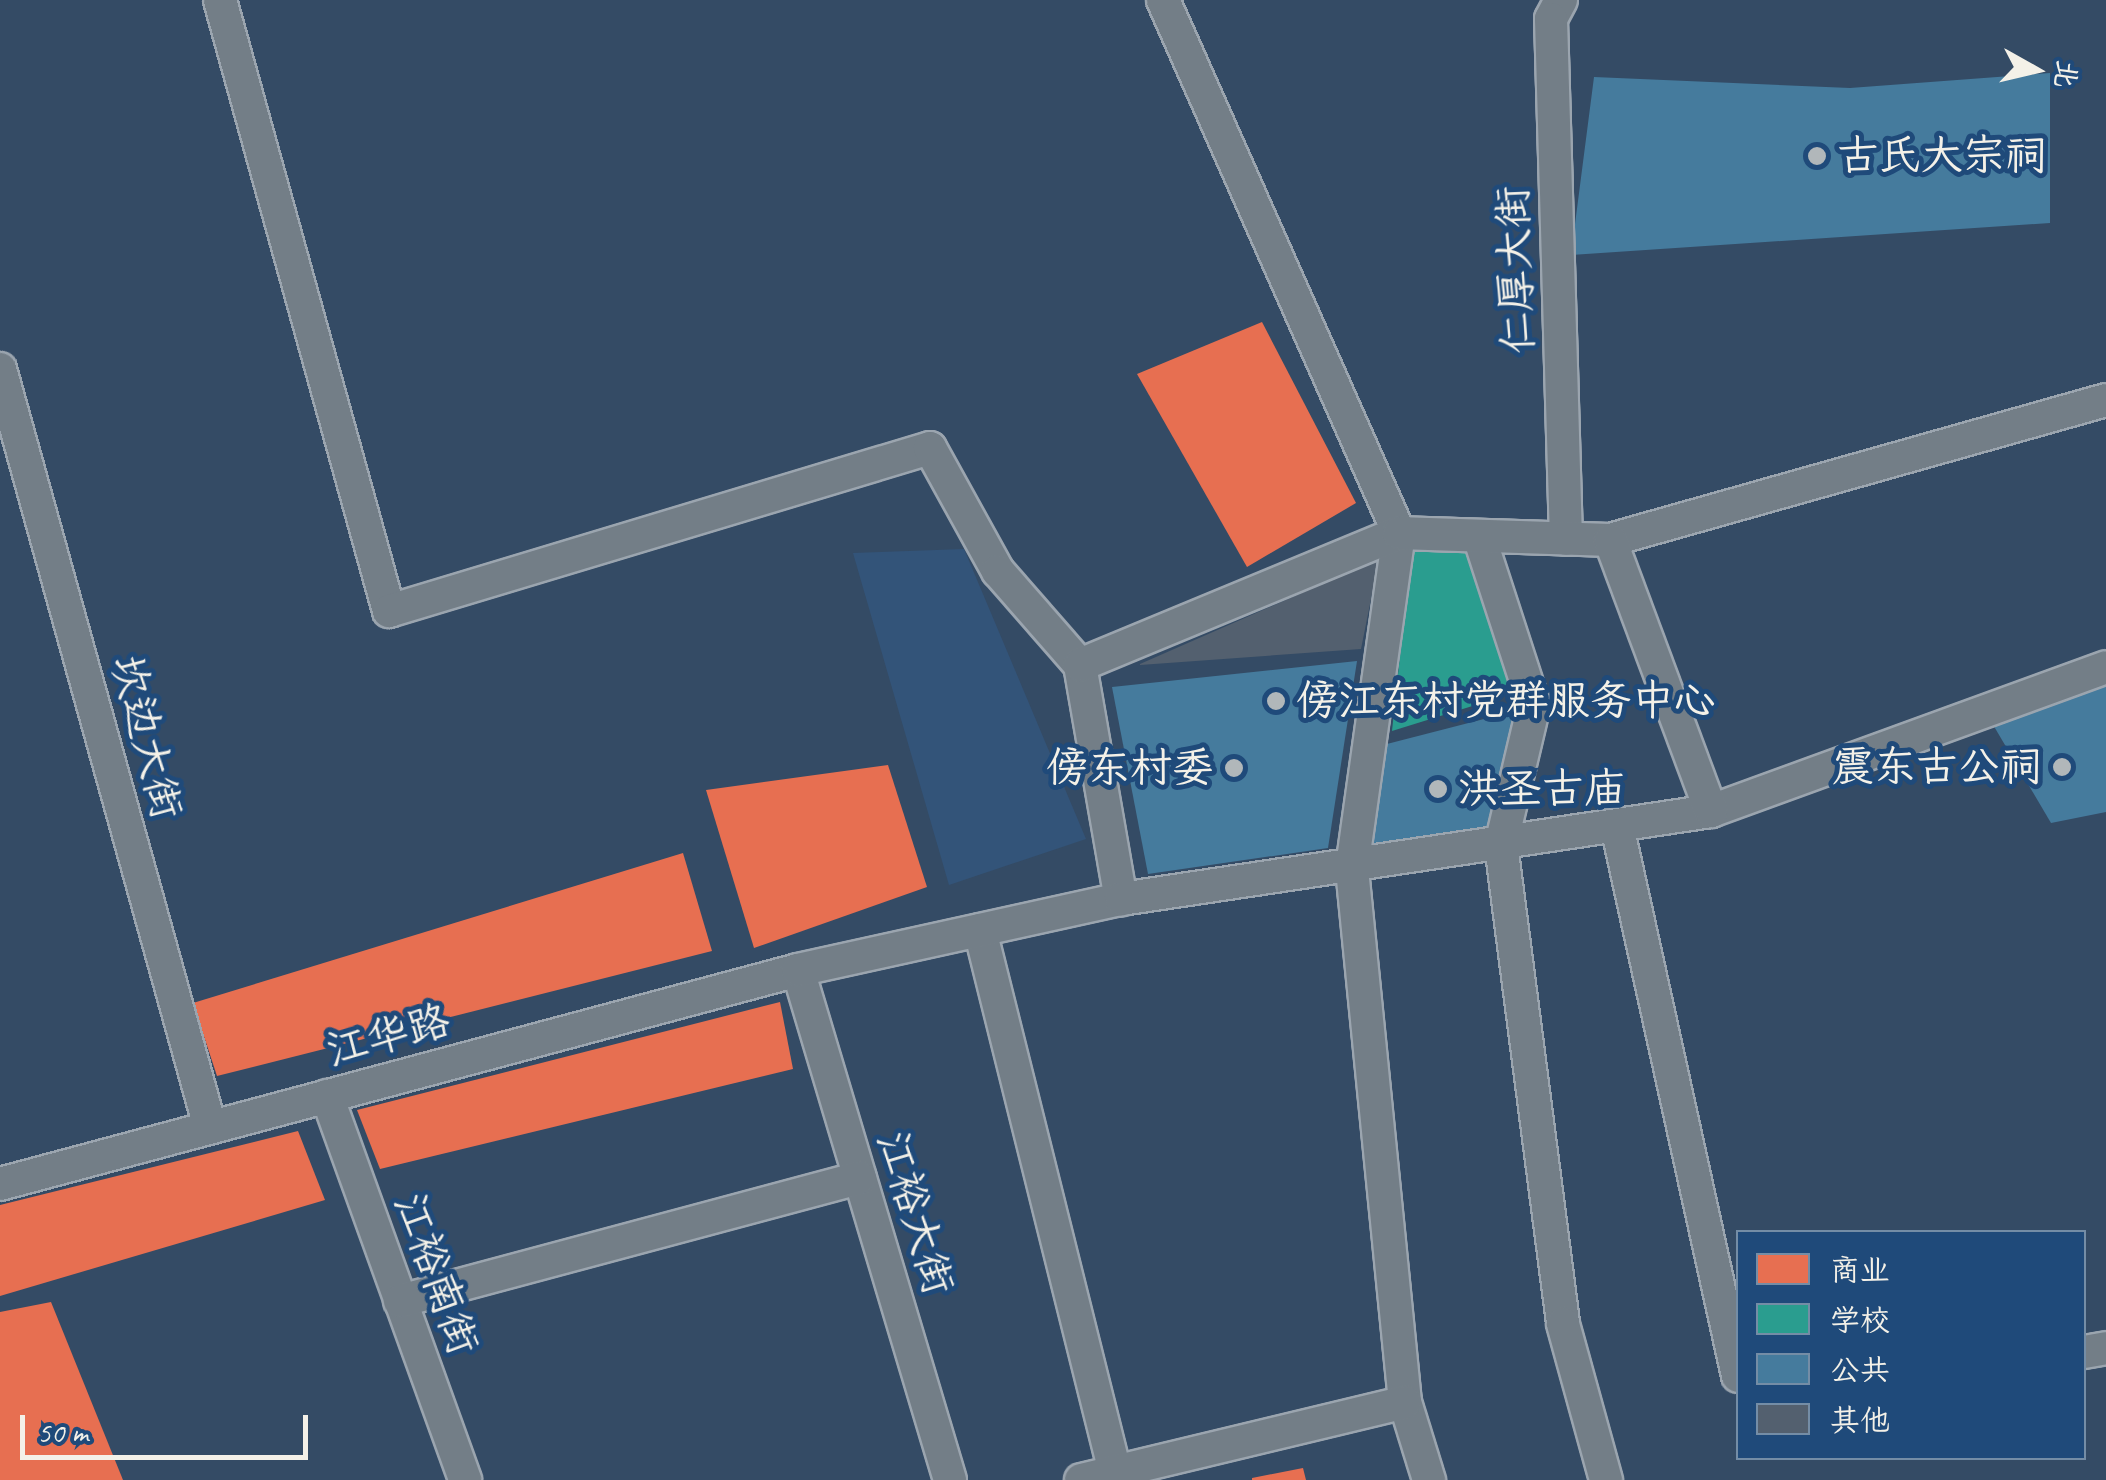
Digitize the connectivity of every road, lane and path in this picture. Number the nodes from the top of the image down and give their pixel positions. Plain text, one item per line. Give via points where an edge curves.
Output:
1 (220, 0) edge
2 (1163, 0) edge
3 (1560, 0) edge
4 (0, 369) edge
5 (2106, 400) edge
6 (1399, 532) junction
7 (1479, 536) junction
8 (1566, 539) junction
9 (1610, 540) junction
10 (1080, 665) junction
11 (2106, 668) edge
12 (1711, 811) junction
13 (1616, 826) junction
14 (1501, 844) junction
15 (1352, 869) junction
16 (1121, 899) junction
17 (980, 930) junction
18 (798, 970) junction
19 (327, 1096) junction
20 (210, 1128) junction
21 (860, 1178) junction
22 (0, 1184) edge
23 (400, 1301) junction
24 (1736, 1367) edge
25 (1405, 1402) junction
26 (1116, 1472) junction
27 (464, 1480) edge
28 (950, 1480) edge
29 (1080, 1480) edge
30 (1429, 1480) edge
31 (1606, 1480) edge

1 - 10 street via 389,610 930,448 998,571
2 - 6 street
3 - 8 street, 仁厚大街 via 1551,18
4 - 20 street, 坎边大街
5 - 9 street
6 - 7 street
6 - 10 street
6 - 15 street
7 - 8 street
7 - 14 street via 1534,705
8 - 9 street
9 - 12 street
10 - 16 street
11 - 12 street, 江华路
12 - 13 street, 江华路
13 - 14 street, 江华路
13 - 24 street
14 - 15 street, 江华路
14 - 31 street via 1563,1324
15 - 16 street, 江华路
15 - 25 street
16 - 17 street, 江华路
17 - 18 street, 江华路
17 - 26 street
18 - 19 street, 江华路
18 - 21 street, 江裕大街
19 - 20 street, 江华路
19 - 23 street, 江裕南街
20 - 22 street, 江华路
21 - 23 street
21 - 28 street, 江裕大街
23 - 27 street, 江裕南街
25 - 26 street
25 - 30 street
26 - 29 street

